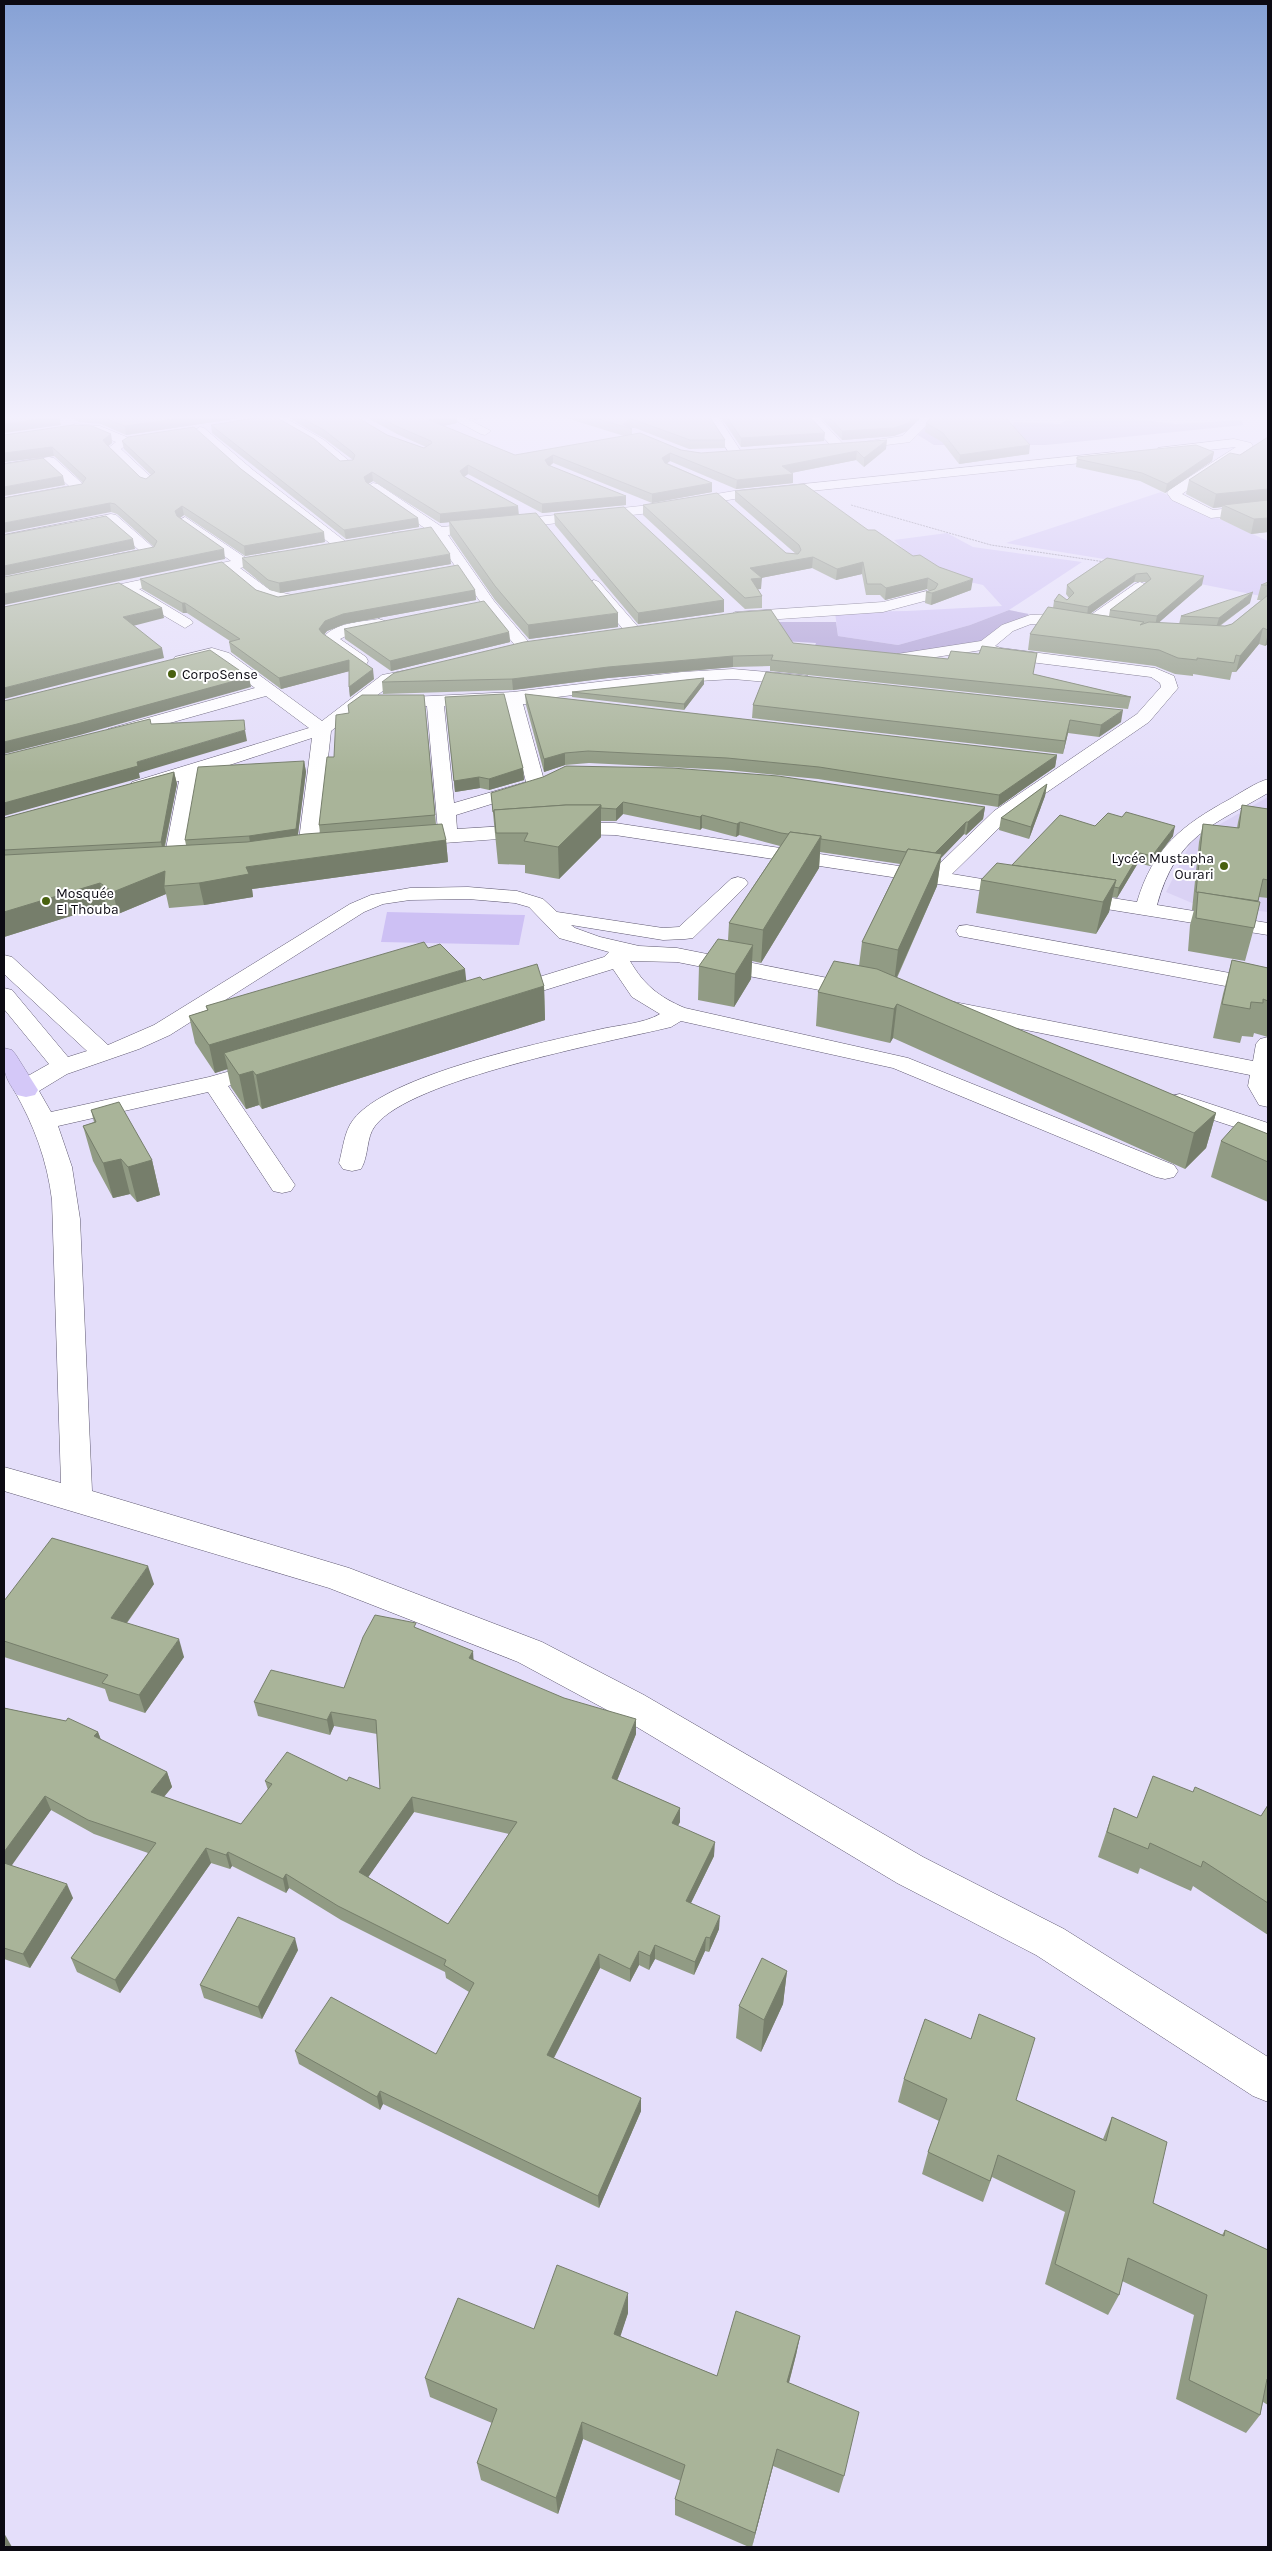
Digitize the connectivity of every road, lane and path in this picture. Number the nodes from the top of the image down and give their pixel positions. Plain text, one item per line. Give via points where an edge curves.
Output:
1 (24, 535) edge
2 (131, 535) edge
3 (204, 535) edge
4 (328, 535) edge
5 (402, 535) edge
6 (440, 535) edge
7 (956, 535) edge
8 (382, 538) edge
9 (4, 539) edge
10 (357, 542) edge
11 (341, 545) junction
12 (322, 548) edge
13 (292, 554) edge
14 (101, 562) edge
15 (1105, 562) edge
16 (243, 563) junction
17 (227, 565) junction
18 (463, 568) junction
19 (444, 572) edge
20 (584, 572) edge
21 (1140, 586) edge
22 (125, 587) junction
23 (310, 596) edge
24 (927, 596) edge
25 (69, 598) edge
26 (489, 604) junction
27 (470, 607) edge
28 (723, 611) edge
29 (393, 622) edge
30 (1091, 622) junction
31 (185, 624) dead end
32 (1110, 625) edge
33 (652, 629) edge
34 (633, 631) junction
35 (613, 634) edge
36 (544, 644) edge
37 (986, 645) junction
38 (524, 646) junction
39 (507, 650) edge
40 (903, 657) edge
41 (164, 664) edge
42 (430, 670) edge
43 (388, 679) junction
44 (819, 682) edge
45 (268, 690) junction
46 (513, 697) junction
47 (361, 701) junction
48 (435, 701) junction
49 (582, 705) edge
50 (1114, 715) edge
51 (1144, 718) junction
52 (322, 729) junction
53 (93, 738) edge
54 (1047, 760) edge
55 (1077, 763) junction
56 (190, 772) junction
57 (554, 776) edge
58 (536, 784) junction
59 (1268, 785) edge
60 (122, 790) edge
61 (445, 812) junction
62 (982, 812) edge
63 (1001, 815) junction
64 (448, 836) junction
65 (416, 840) edge
66 (328, 847) edge
67 (174, 859) edge
68 (937, 878) junction
69 (738, 883) dead end
70 (1031, 892) edge
71 (1060, 896) edge
72 (1145, 909) junction
73 (551, 915) junction
74 (1268, 928) edge
75 (966, 931) dead end
76 (628, 954) junction
77 (4, 962) edge
78 (1268, 987) edge
79 (4, 995) edge
80 (883, 995) edge
81 (489, 1000) edge
82 (932, 1005) edge
83 (678, 1013) junction
84 (1268, 1044) edge
85 (104, 1054) junction
86 (4, 1055) edge
87 (290, 1060) edge
88 (64, 1067) junction
89 (1267, 1070) edge
90 (214, 1083) junction
91 (26, 1090) junction
92 (1158, 1094) edge
93 (1268, 1100) edge
94 (46, 1122) junction
95 (1268, 1131) edge
96 (352, 1163) dead end
97 (1165, 1171) dead end
98 (282, 1185) dead end
99 (4, 1479) edge
100 (77, 1499) junction
101 (1268, 2081) edge

1 - 9 street
2 - 14 street via 150,552
3 - 16 street
4 - 11 street
5 - 8 street
6 - 18 street
7 - 15 path via 991,545
10 - 11 street
11 - 12 street
13 - 16 street
16 - 17 street
17 - 22 street
17 - 23 street via 264,595 279,600
18 - 19 street
18 - 26 street
20 - 34 street
21 - 30 street
22 - 25 street
22 - 31 street
24 - 28 street via 882,607 740,616
26 - 27 street
26 - 38 street
29 - 43 street via 345,630 330,639
30 - 32 street
30 - 37 street via 1044,616 1011,626
33 - 34 street
34 - 35 street
36 - 38 street
37 - 40 street
37 - 51 street via 998,653 1155,673 1168,680 1170,688
38 - 39 street
41 - 45 street via 212,653 223,656
42 - 43 street
43 - 47 street
44 - 46 street via 733,674
45 - 52 street
45 - 53 street
46 - 48 street
46 - 49 street
46 - 58 street
47 - 48 street
47 - 52 street
48 - 61 street
50 - 51 street
51 - 55 street
52 - 56 street
52 - 66 street via 299,850
54 - 55 street
55 - 63 street
56 - 60 street
56 - 67 street
57 - 58 street
58 - 61 street
59 - 72 street via 1192,829 1175,843 1150,885
61 - 64 street
62 - 63 street
63 - 68 street
64 - 65 street
64 - 68 street via 567,828 615,829
68 - 70 street
69 - 73 street via 685,933 663,934
71 - 72 street
72 - 74 street
73 - 76 street via 553,922 567,933
73 - 85 street via 536,903 517,897 468,893 410,894 378,899 334,921 162,1030
75 - 78 street
76 - 80 street via 677,955
76 - 81 street via 612,962
76 - 83 street via 633,986 657,1005
77 - 85 street
79 - 88 street
82 - 89 street
83 - 96 street via 663,1022 560,1045 451,1076 389,1100 364,1122
83 - 97 street via 900,1063
84 - 89 street
85 - 88 street
86 - 91 highway
87 - 90 street
88 - 91 street via 44,1076
89 - 93 street via 1260,1086
90 - 94 street
90 - 98 street
91 - 94 street
92 - 95 street
94 - 100 street via 64,1177
99 - 100 street
100 - 101 street via 338,1577 530,1652 632,1706 910,1870 1050,1942

